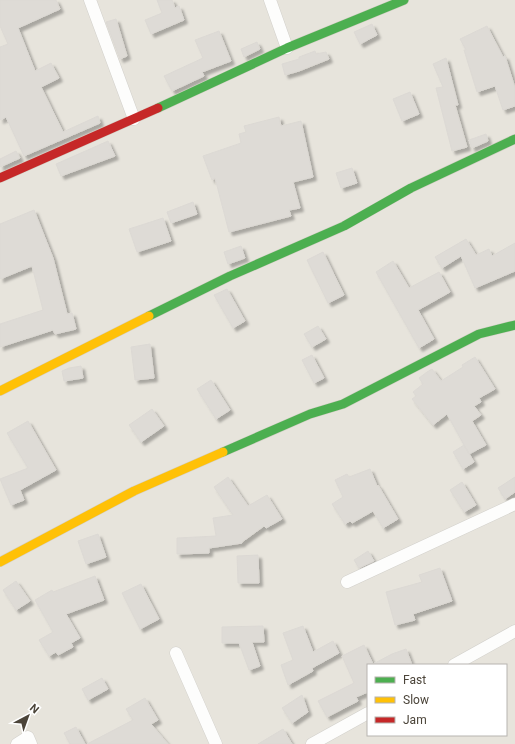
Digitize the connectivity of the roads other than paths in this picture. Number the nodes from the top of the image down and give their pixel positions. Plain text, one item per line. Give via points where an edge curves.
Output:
1 (90, 0) edge
2 (270, 0) edge
3 (404, 0) edge
4 (287, 48) junction
5 (134, 119) junction
6 (515, 139) edge
7 (0, 178) edge
8 (515, 325) edge
9 (0, 391) edge
10 (515, 504) edge
11 (0, 562) edge
12 (347, 582) dead end
13 (515, 631) edge
14 (176, 653) dead end
15 (456, 664) edge
16 (367, 714) edge
17 (17, 744) edge
18 (31, 744) edge
19 (216, 744) edge
20 (312, 744) edge

1 - 5 street
2 - 4 street
3 - 4 street
4 - 5 street
5 - 7 street
6 - 9 street via 411,188 344,226 230,276
8 - 11 street via 478,334 343,404 310,414 134,491
10 - 12 street
13 - 15 street
14 - 19 street
16 - 20 street
17 - 18 street via 28,738

